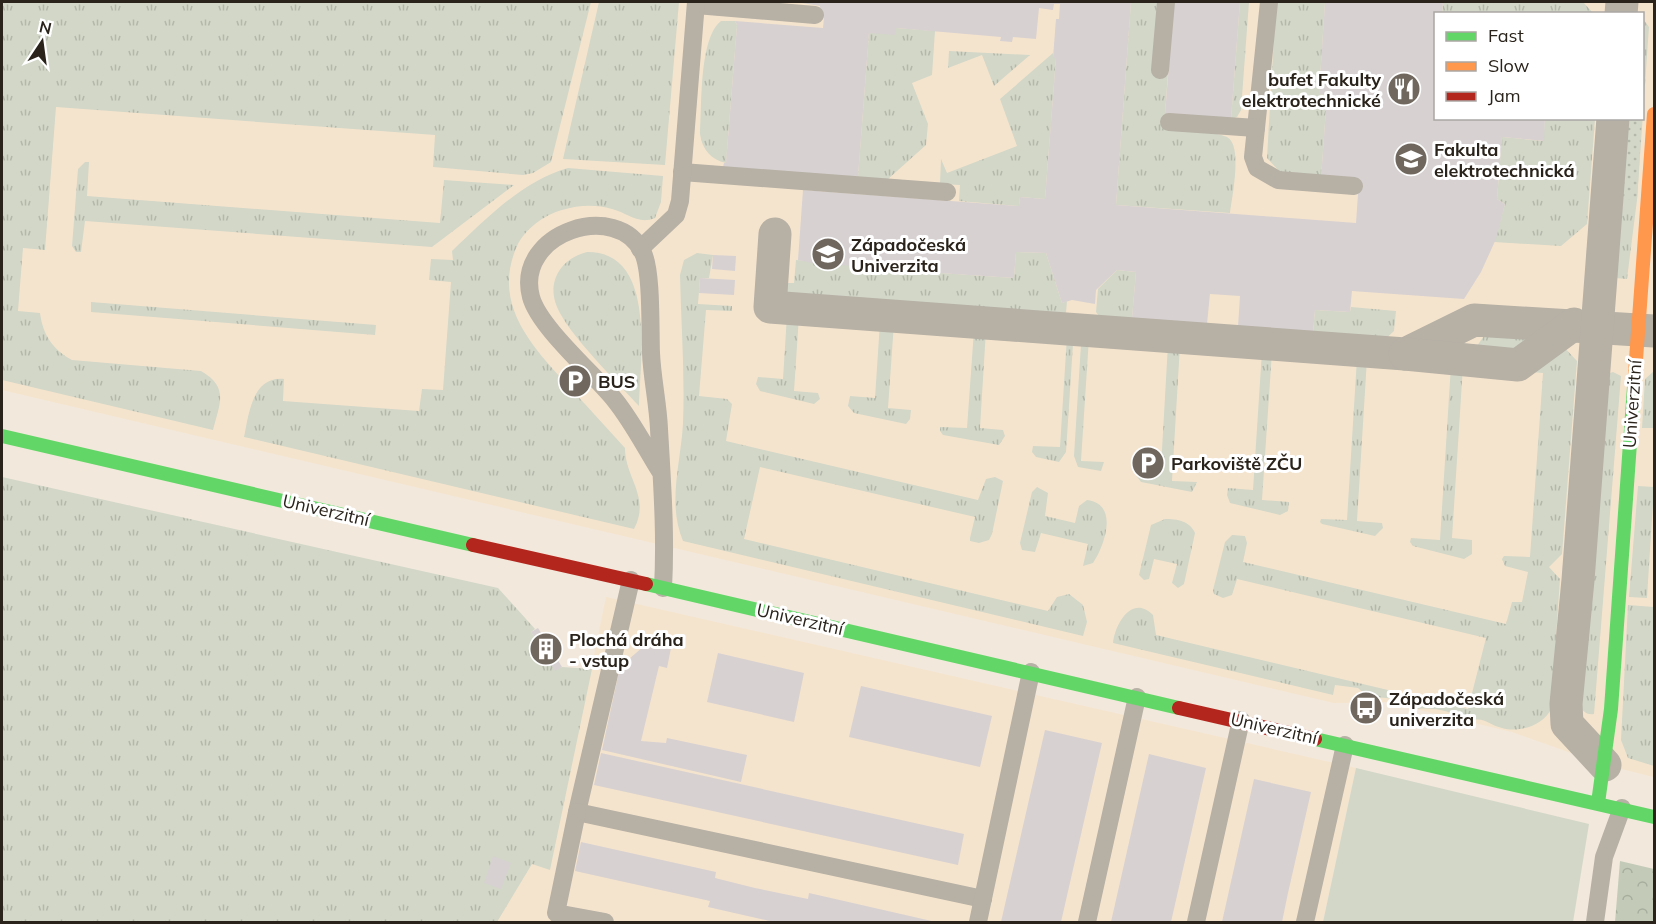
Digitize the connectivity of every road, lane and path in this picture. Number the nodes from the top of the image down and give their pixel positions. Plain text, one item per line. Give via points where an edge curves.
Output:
1 (1166, 2) edge
2 (1269, 2) edge
3 (696, 3) edge
4 (815, 15) dead end
5 (1160, 70) dead end
6 (1654, 114) edge
7 (1613, 120) edge
8 (1169, 122) dead end
9 (1256, 128) junction
10 (682, 172) junction
11 (1354, 186) dead end
12 (947, 192) dead end
13 (775, 234) dead end
14 (640, 249) junction
15 (1584, 325) junction
16 (1646, 331) edge
17 (1405, 354) junction
18 (2, 436) edge
19 (660, 471) junction
20 (631, 580) junction
21 (663, 588) junction
22 (1031, 672) junction
23 (1137, 696) junction
24 (1240, 720) junction
25 (1345, 744) junction
26 (1605, 765) junction
27 (1598, 803) junction
28 (1622, 808) junction
29 (577, 812) junction
30 (1654, 817) edge
31 (983, 899) junction
32 (605, 922) edge
33 (978, 922) edge
34 (1087, 922) edge
35 (1196, 922) edge
36 (1305, 922) edge
37 (1595, 922) edge

1 - 5 lane
2 - 9 lane
3 - 4 lane
3 - 10 lane
6 - 16 street, Univerzitní
7 - 15 street
8 - 9 lane
9 - 11 lane via 1253,157 1264,174 1278,180
10 - 12 lane
10 - 14 lane via 676,215
13 - 17 street via 770,307
14 - 19 lane via 646,262
14 - 19 lane via 630,238 612,230 595,226 574,229 555,238 539,253 530,282 531,298 542,318 614,399
15 - 16 street
15 - 17 street via 1474,320
15 - 17 street via 1518,365
15 - 26 street via 1578,580 1566,704 1567,724
16 - 26 street, Univerzitní
18 - 20 street, Univerzitní
19 - 21 lane via 665,546
20 - 21 street, Univerzitní
20 - 29 lane
21 - 22 street, Univerzitní
22 - 23 street, Univerzitní
22 - 31 lane
23 - 24 street, Univerzitní
23 - 34 lane
24 - 25 street, Univerzitní
24 - 35 lane
25 - 27 street, Univerzitní
25 - 36 lane
26 - 27 street, Univerzitní
27 - 28 street, Univerzitní
28 - 30 street, Univerzitní
28 - 37 lane via 1604,857
29 - 31 lane
29 - 32 lane via 556,913
31 - 33 lane

